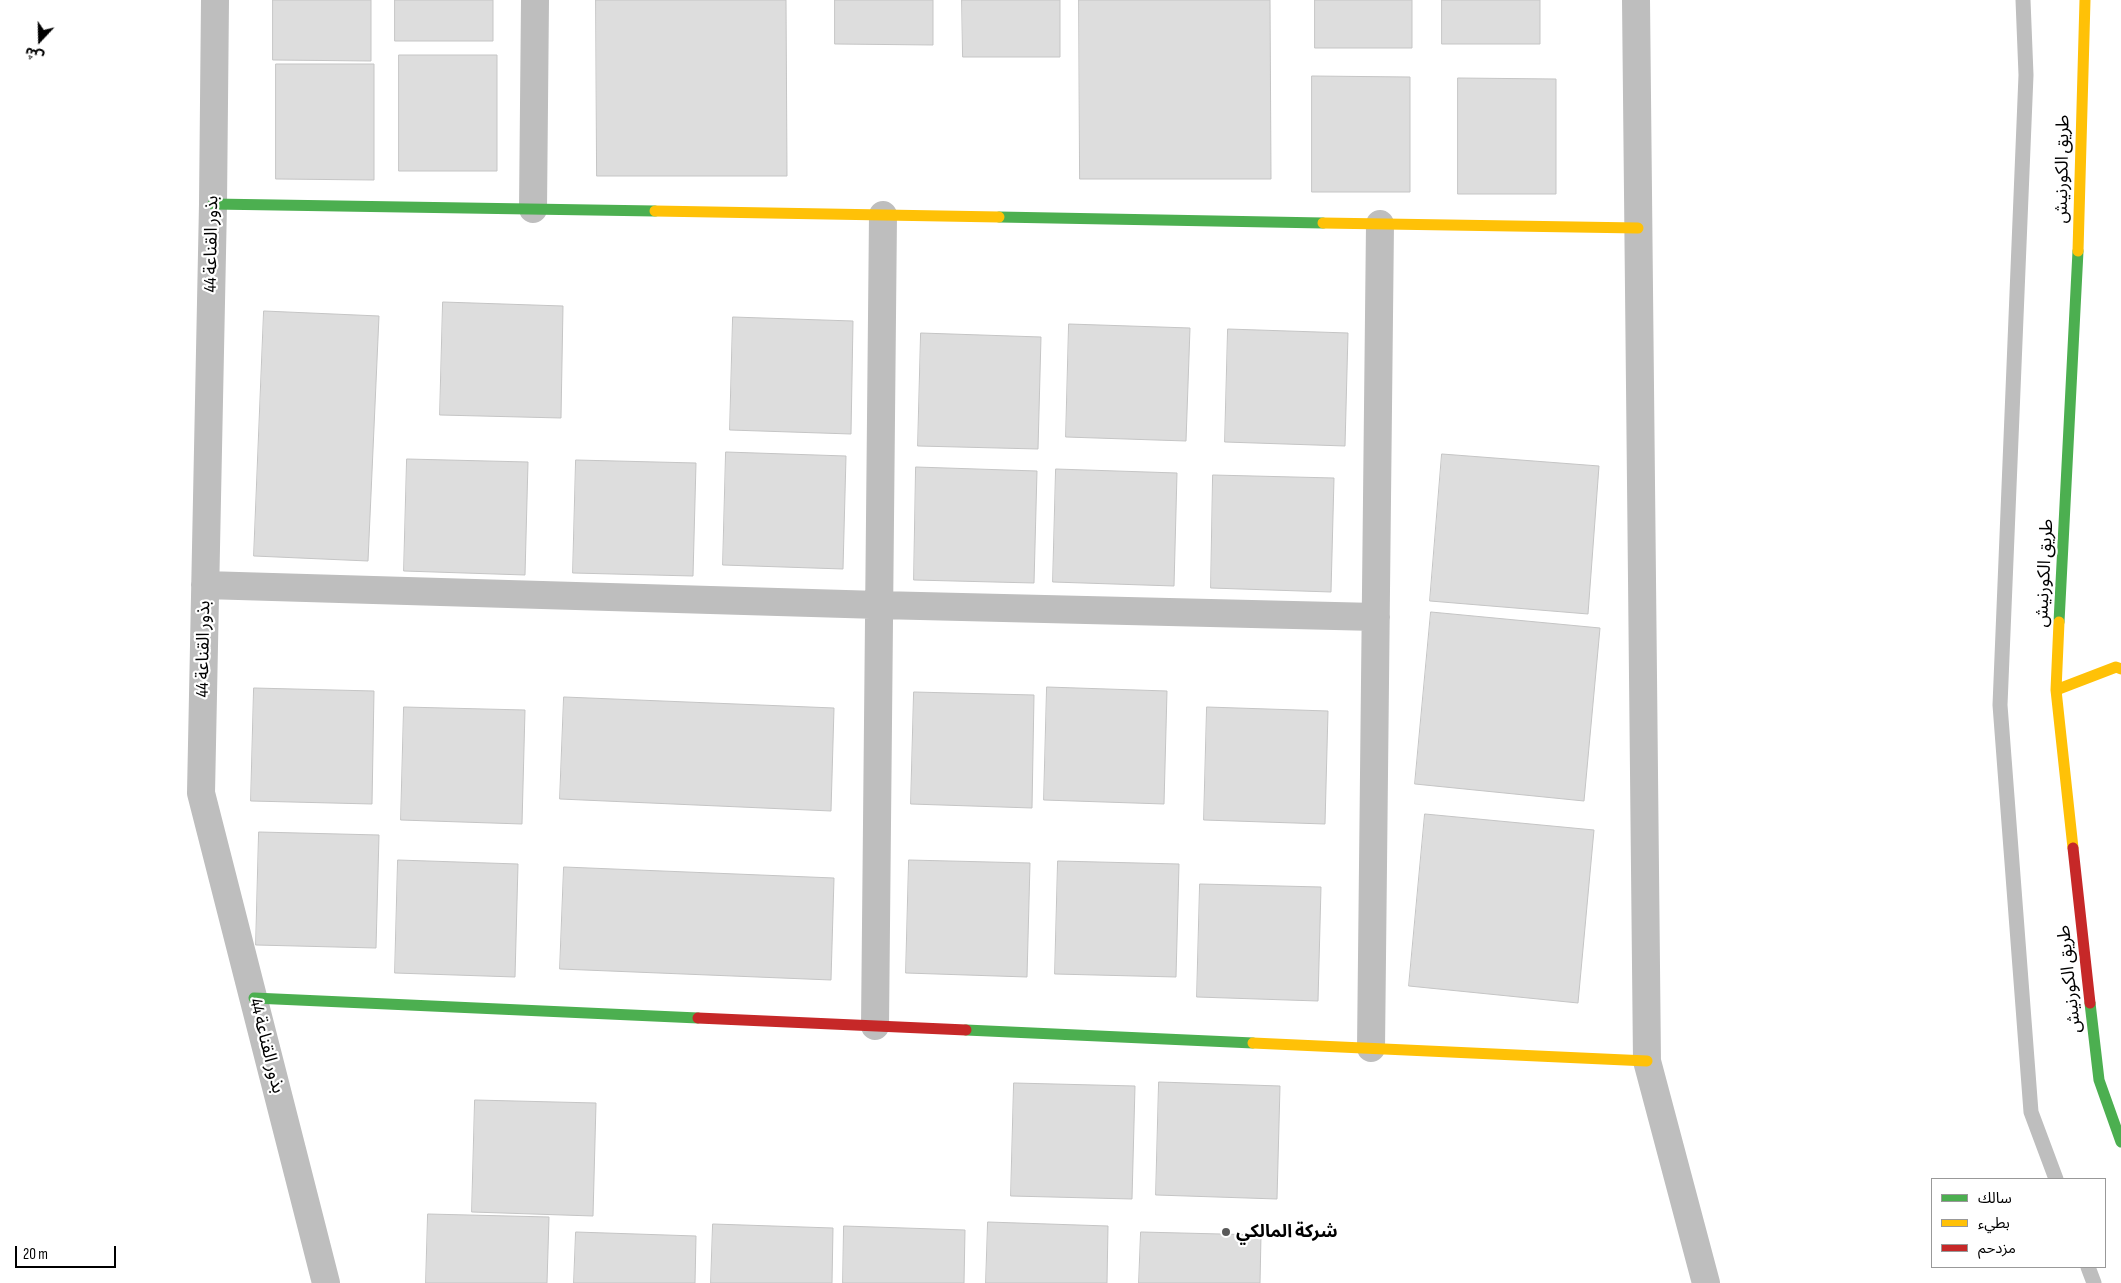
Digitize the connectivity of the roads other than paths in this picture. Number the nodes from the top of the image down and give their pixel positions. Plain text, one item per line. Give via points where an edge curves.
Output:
1 (215, 0) edge
2 (535, 0) edge
3 (1636, 0) edge
4 (2023, 0) edge
5 (2085, 0) edge
6 (213, 204) junction
7 (533, 209) junction
8 (883, 215) junction
9 (1380, 224) junction
10 (1638, 228) junction
11 (206, 584) junction
12 (879, 605) junction
13 (1376, 617) junction
14 (2121, 669) edge
15 (2056, 690) junction
16 (254, 998) junction
17 (875, 1026) junction
18 (1370, 1048) junction
19 (1647, 1060) junction
20 (2121, 1142) edge
21 (2056, 1178) edge
22 (2088, 1268) edge
23 (326, 1283) edge
24 (1706, 1283) edge
25 (2094, 1283) edge

1 - 6 street, بذور القناعة 44
2 - 7 street
3 - 10 street
4 - 21 lane via 2026,76 2000,705 2031,1112
5 - 15 street, طريق الكورنيش via 2078,258
6 - 7 street
6 - 11 street, بذور القناعة 44
7 - 8 street
8 - 9 street
8 - 12 street
9 - 10 street
9 - 13 street
10 - 19 street
11 - 12 street
11 - 16 street, بذور القناعة 44 via 201,793
12 - 13 street
12 - 17 street
13 - 18 street
14 - 15 street via 2116,667
15 - 20 street, طريق الكورنيش via 2099,1080
16 - 17 street
16 - 23 street, بذور القناعة 44
17 - 18 street
18 - 19 street
19 - 24 street
22 - 25 lane

